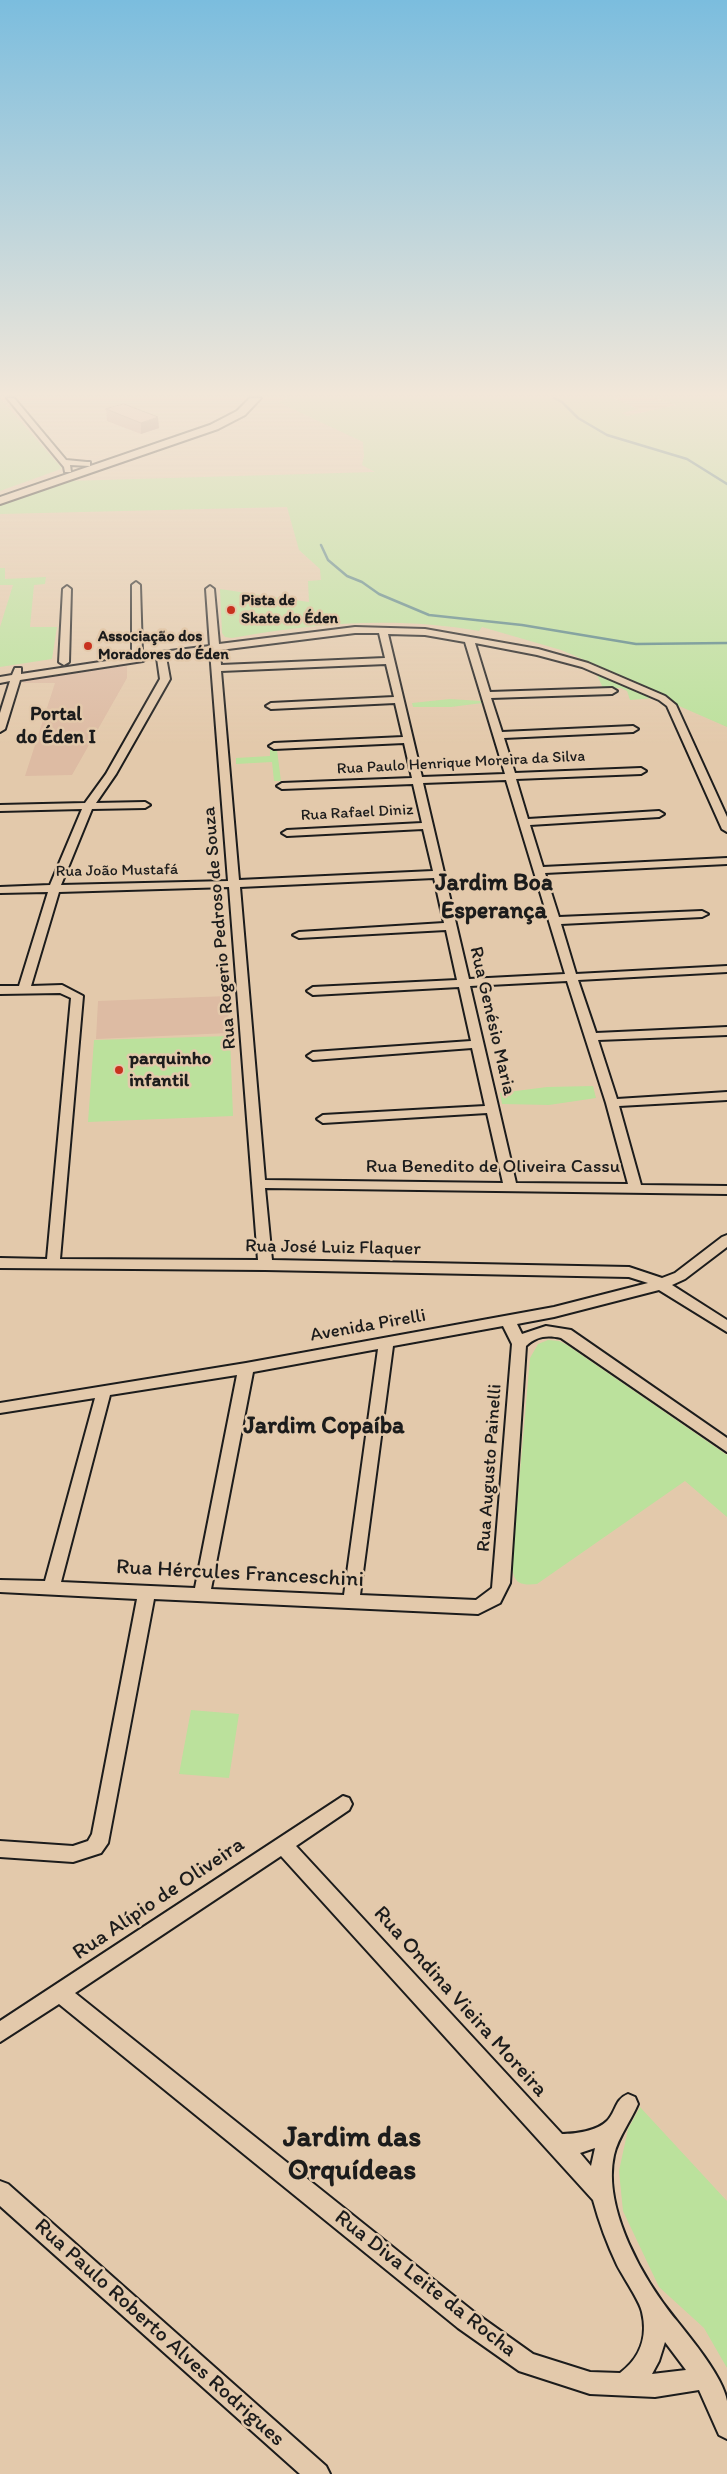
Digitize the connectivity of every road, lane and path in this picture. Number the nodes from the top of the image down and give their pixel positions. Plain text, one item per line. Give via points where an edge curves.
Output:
1 (136, 585) dead end
2 (67, 589) dead end
3 (210, 589) dead end
4 (384, 630) junction
5 (215, 646) junction
6 (471, 646) junction
7 (141, 655) junction
8 (162, 661) junction
9 (391, 661) junction
10 (64, 662) junction
11 (216, 668) junction
12 (0, 671) edge
13 (17, 673) junction
14 (0, 680) edge
15 (612, 691) dead end
16 (487, 695) junction
17 (399, 700) junction
18 (271, 706) dead end
19 (633, 729) dead end
20 (0, 730) edge
21 (498, 735) junction
22 (409, 740) junction
23 (274, 746) dead end
24 (641, 770) dead end
25 (511, 776) junction
26 (418, 780) junction
27 (282, 786) dead end
28 (145, 804) dead end
29 (89, 806) junction
30 (0, 808) edge
31 (660, 814) dead end
32 (524, 822) junction
33 (428, 826) junction
34 (727, 829) edge
35 (287, 833) dead end
36 (727, 861) edge
37 (538, 870) junction
38 (440, 874) junction
39 (234, 884) junction
40 (54, 889) junction
41 (0, 890) edge
42 (702, 914) dead end
43 (554, 921) junction
44 (452, 926) junction
45 (299, 935) dead end
46 (727, 969) edge
47 (571, 978) junction
48 (465, 983) junction
49 (24, 988) junction
50 (0, 990) edge
51 (313, 991) dead end
52 (727, 1031) edge
53 (590, 1037) junction
54 (479, 1044) junction
55 (313, 1056) dead end
56 (727, 1096) edge
57 (612, 1103) junction
58 (494, 1109) junction
59 (323, 1119) dead end
60 (258, 1184) junction
61 (510, 1186) junction
62 (635, 1187) junction
63 (727, 1190) edge
64 (727, 1240) edge
65 (0, 1263) edge
66 (52, 1264) junction
67 (264, 1265) junction
68 (662, 1284) junction
69 (554, 1312) junction
70 (508, 1321) junction
71 (727, 1327) edge
72 (566, 1334) junction
73 (386, 1343) junction
74 (519, 1344) junction
75 (246, 1368) junction
76 (104, 1391) junction
77 (0, 1408) edge
78 (727, 1446) edge
79 (0, 1586) edge
80 (51, 1588) junction
81 (147, 1592) junction
82 (202, 1595) junction
83 (351, 1601) junction
84 (478, 1607) joint
85 (343, 1804) dead end
86 (283, 1845) junction
87 (0, 1849) edge
88 (60, 1993) junction
89 (0, 2032) edge
90 (628, 2104) dead end
91 (613, 2128) junction
92 (558, 2145) junction
93 (0, 2192) edge
94 (601, 2192) junction
95 (652, 2307) junction
96 (705, 2378) junction
97 (622, 2384) junction
98 (727, 2428) edge
99 (318, 2474) edge

1 - 7 street
2 - 10 street
3 - 5 street, Rua Rogerio Pedroso de Souza
4 - 5 street via 355,630
4 - 6 street via 426,632
4 - 9 street, Rua Genésio Maria
5 - 7 street
5 - 8 street
5 - 11 street, Rua Rogerio Pedroso de Souza
6 - 16 street
6 - 34 street via 481,643 538,652 584,666 671,705
7 - 8 street
7 - 10 street
7 - 13 street
8 - 29 street via 165,679
9 - 11 street
9 - 17 street, Rua Genésio Maria
10 - 13 street
11 - 39 street, Rua Rogerio Pedroso de Souza
12 - 13 street
13 - 14 street
13 - 20 street
15 - 16 street
16 - 21 street
17 - 18 street
17 - 22 street, Rua Genésio Maria
19 - 21 street
21 - 25 street
22 - 23 street
22 - 26 street, Rua Genésio Maria
24 - 25 street, Rua Paulo Henrique Moreira da Silva
25 - 26 street, Rua Paulo Henrique Moreira da Silva
25 - 32 street
26 - 27 street, Rua Paulo Henrique Moreira da Silva
26 - 33 street, Rua Genésio Maria
28 - 29 street
29 - 30 street
29 - 40 street
31 - 32 street
32 - 37 street
33 - 35 street, Rua Rafael Diniz
33 - 38 street, Rua Genésio Maria
36 - 37 street
37 - 43 street
38 - 39 street, Rua João Mustafá
38 - 44 street, Rua Genésio Maria
39 - 40 street, Rua João Mustafá
39 - 60 street, Rua Rogerio Pedroso de Souza
40 - 41 street, Rua João Mustafá
40 - 49 street
42 - 43 street
43 - 47 street
44 - 45 street
44 - 48 street, Rua Genésio Maria
46 - 47 street
47 - 48 street
47 - 53 street
48 - 51 street
48 - 54 street, Rua Genésio Maria
49 - 50 street
49 - 66 street via 62,989 77,996
52 - 53 street
53 - 57 street
54 - 55 street
54 - 58 street, Rua Genésio Maria
56 - 57 street
57 - 62 street
58 - 59 street
58 - 61 street, Rua Genésio Maria
60 - 61 street, Rua Benedito de Oliveira Cassu
60 - 67 street, Rua Rogerio Pedroso de Souza
61 - 62 street, Rua Benedito de Oliveira Cassu
62 - 63 street, Rua Benedito de Oliveira Cassu
64 - 68 street, Avenida Pirelli via 680,1276
65 - 66 street, Rua José Luiz Flaquer
66 - 67 street, Rua José Luiz Flaquer
67 - 68 street, Rua José Luiz Flaquer via 629,1272 642,1274
68 - 69 street, Avenida Pirelli
68 - 71 street, Rua José Luiz Flaquer
69 - 70 street, Avenida Pirelli
69 - 72 street
70 - 73 street, Avenida Pirelli
70 - 74 street, Rua Augusto Painelli
72 - 74 street via 554,1330 541,1331 528,1335
72 - 78 street
73 - 75 street, Avenida Pirelli
73 - 83 street
74 - 84 street, Rua Augusto Painelli via 502,1583 500,1592 492,1600
75 - 76 street, Avenida Pirelli
75 - 82 street
76 - 77 street, Avenida Pirelli
76 - 80 street
79 - 80 street, Rua Hércules Franceschini
80 - 81 street, Rua Hércules Franceschini
81 - 82 street, Rua Hércules Franceschini
81 - 87 street via 101,1837 94,1847 73,1854
82 - 83 street, Rua Hércules Franceschini
83 - 84 street, Rua Hércules Franceschini
85 - 86 street, Rua Alípio de Oliveira
86 - 88 street, Rua Alípio de Oliveira
86 - 92 street, Rua Ondina Vieira Moreira
88 - 89 street, Rua Alípio de Oliveira
88 - 97 street, Rua Diva Leite da Rocha via 466,2320 527,2363 590,2383
90 - 91 street
91 - 92 street via 592,2141
91 - 94 street via 603,2157
92 - 94 street, Rua Ondina Vieira Moreira
93 - 99 street, Rua Paulo Roberto Alves Rodrigues
94 - 95 street via 610,2223
95 - 96 street
95 - 97 street via 656,2337 650,2359 638,2374
96 - 97 street, Rua Diva Leite da Rocha via 654,2386
96 - 98 street

